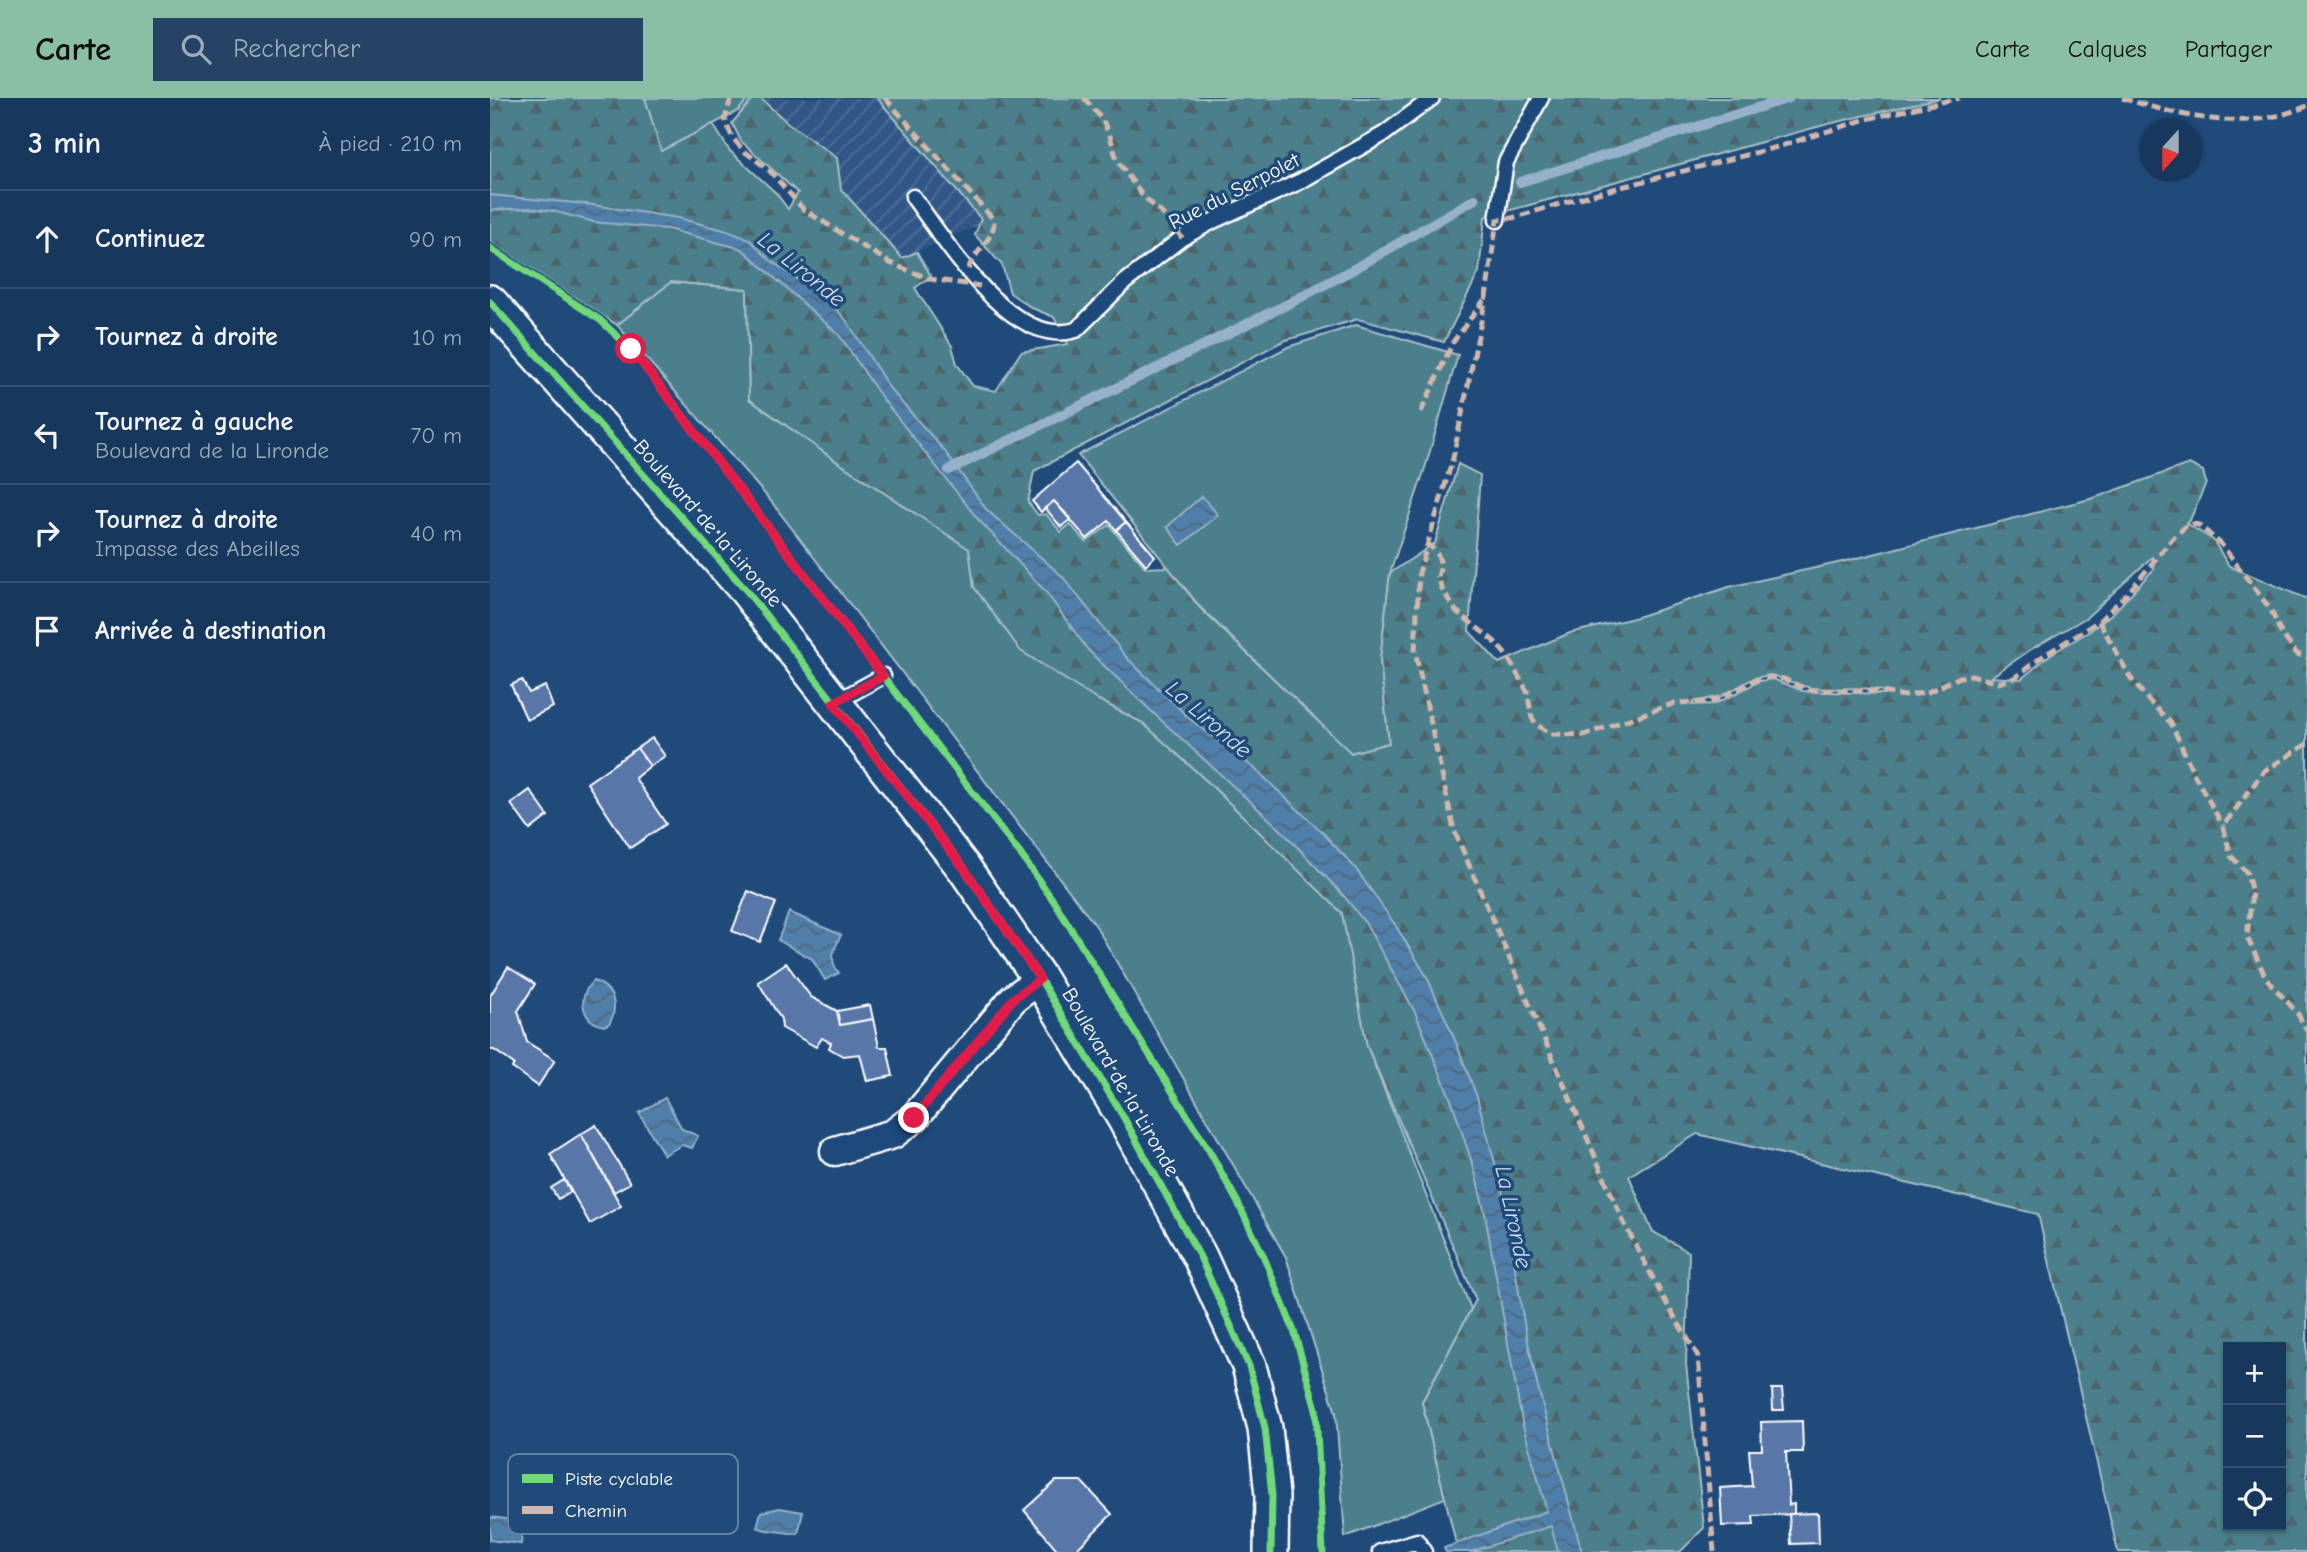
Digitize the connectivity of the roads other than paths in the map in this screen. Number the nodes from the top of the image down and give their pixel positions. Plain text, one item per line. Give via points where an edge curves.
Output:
1 (1432, 98) edge
2 (1541, 98) edge
3 (913, 197) dead end
4 (1497, 220) dead end
5 (490, 302) edge
6 (883, 676) dead end
7 (833, 703) junction
8 (1040, 979) junction
9 (835, 1151) dead end
10 (1272, 1552) edge
11 (1380, 1552) edge
12 (1424, 1552) edge

1 - 3 lane, Rue du Serpolet via 1384,134 1299,183 1182,238 1125,282 1076,330 1068,332 1044,331 1000,305 980,286
2 - 4 lane via 1506,162
5 - 7 street, Boulevard de la Lironde via 746,590
6 - 7 lane
7 - 8 street, Boulevard de la Lironde via 964,868
8 - 9 street via 1013,999 914,1118 893,1134
8 - 10 street, Boulevard de la Lironde via 1200,1257 1250,1366 1265,1428
11 - 12 lane via 1417,1541

